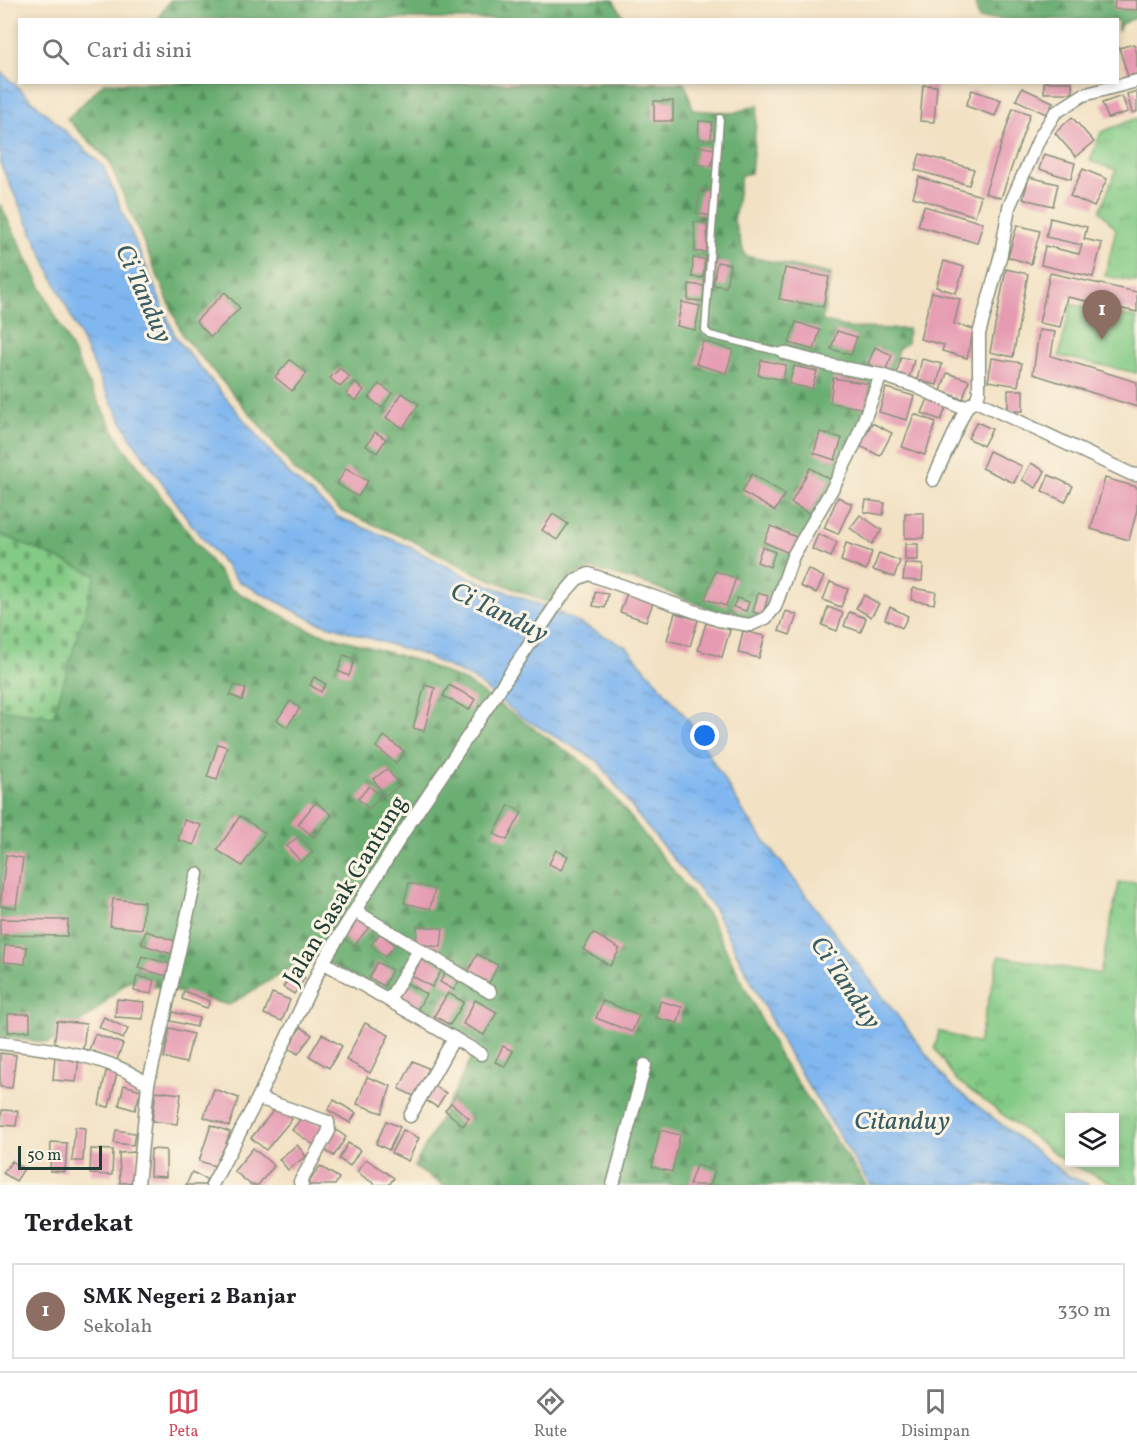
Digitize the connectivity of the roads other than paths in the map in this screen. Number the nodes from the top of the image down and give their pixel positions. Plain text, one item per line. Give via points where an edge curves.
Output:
1 (1137, 81) edge
2 (720, 118) dead end
3 (784, 353) joint
4 (881, 375) junction
5 (972, 403) junction
6 (1137, 475) edge
7 (933, 480) dead end
8 (197, 874) dead end
9 (355, 910) junction
10 (419, 950) junction
11 (323, 962) junction
12 (490, 992) dead end
13 (389, 1000) junction
14 (454, 1038) junction
15 (0, 1043) edge
16 (481, 1054) dead end
17 (645, 1065) dead end
18 (148, 1084) junction
19 (258, 1098) junction
20 (410, 1116) dead end
21 (138, 1185) edge
22 (212, 1185) edge
23 (302, 1185) edge
24 (613, 1185) edge

1 - 5 street via 1083,95 1055,113 1040,137 1009,207 979,334 980,392
2 - 3 lane via 705,330 710,335
3 - 4 street
4 - 5 street via 958,406
4 - 9 street, Jalan Sasak Gantung via 856,441 793,556 775,607 766,618 750,625 719,620 589,574 577,579 405,830
5 - 6 street
5 - 7 street
8 - 18 street
9 - 10 street
9 - 11 street, Jalan Sasak Gantung
10 - 12 street
10 - 13 street
11 - 13 street
11 - 19 street, Jalan Sasak Gantung
13 - 14 street
14 - 16 street
14 - 20 street
15 - 18 street via 74,1052 136,1075
17 - 24 street
18 - 21 street
19 - 22 street, Jalan Sasak Gantung
19 - 23 street via 328,1122 329,1131 300,1182

